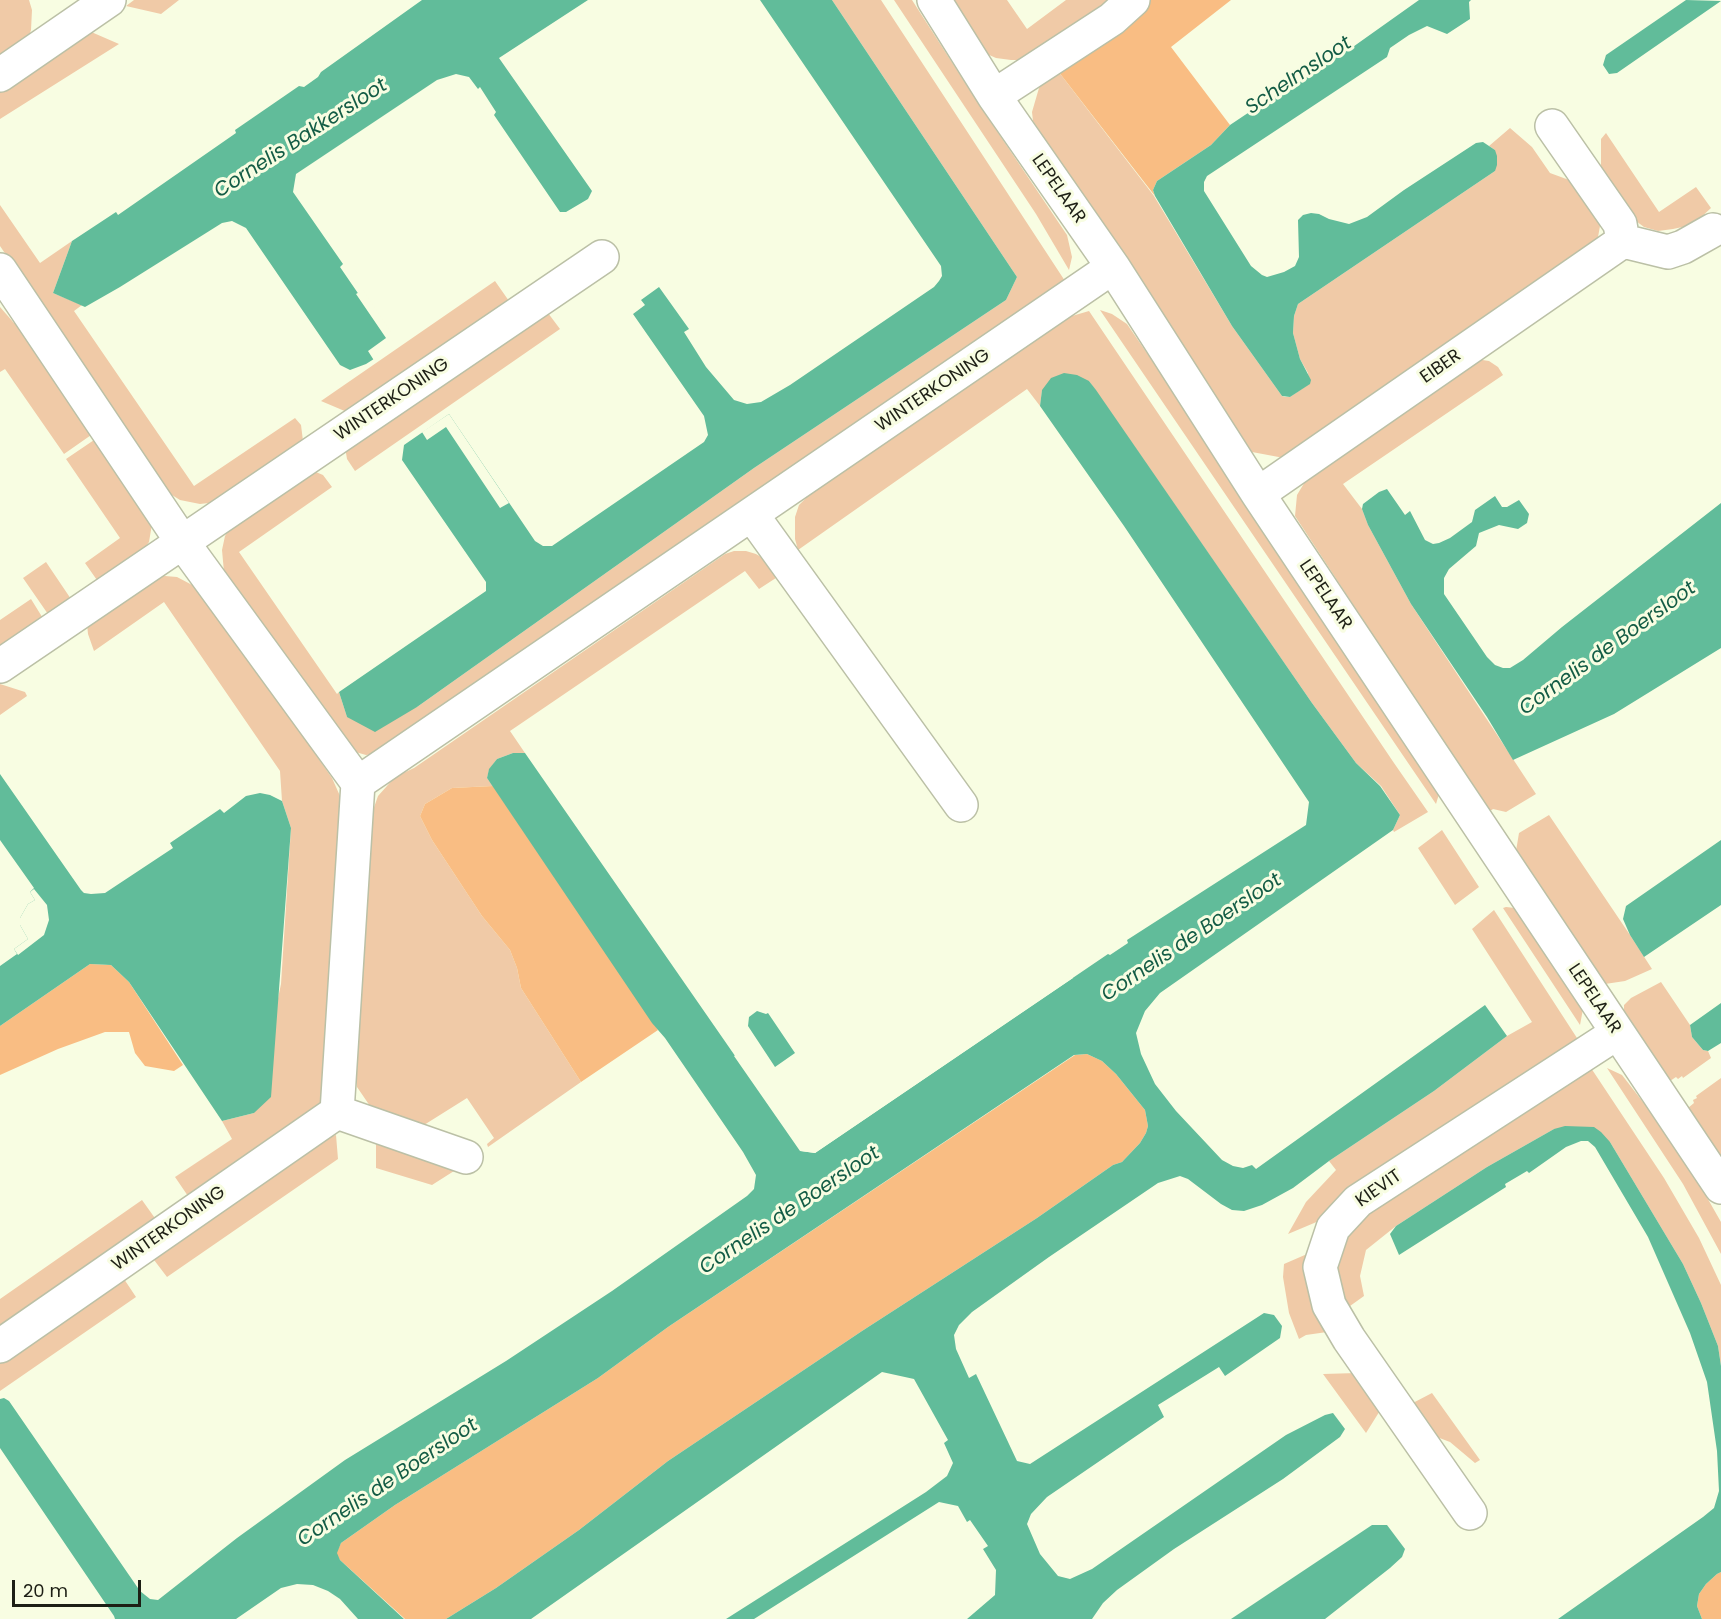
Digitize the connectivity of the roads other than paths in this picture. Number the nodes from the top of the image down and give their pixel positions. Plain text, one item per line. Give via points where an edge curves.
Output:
1 (934, 0) edge
2 (1133, 0) edge
3 (91, 4) edge
4 (0, 75) edge
5 (994, 96) junction
6 (1552, 126) dead end
7 (1713, 230) dead end
8 (1623, 241) junction
9 (602, 257) dead end
10 (1113, 267) junction
11 (0, 270) edge
12 (1258, 494) junction
13 (752, 515) junction
14 (183, 543) junction
15 (0, 666) edge
16 (358, 783) junction
17 (961, 805) dead end
18 (1617, 1033) junction
19 (337, 1112) junction
20 (466, 1157) dead end
21 (1721, 1187) edge
22 (0, 1346) edge
23 (1470, 1513) dead end

1 - 5 street, LEPELAAR
2 - 5 street via 1112,19
3 - 4 street
5 - 10 street, LEPELAAR
6 - 8 street via 1620,224
7 - 8 street via 1668,252
8 - 12 street, EIBER
9 - 14 street, WINTERKONING
10 - 12 street, LEPELAAR
10 - 13 street, WINTERKONING
11 - 14 street
12 - 18 street, LEPELAAR
13 - 16 street, WINTERKONING
13 - 17 street
14 - 15 street, WINTERKONING
14 - 16 street
16 - 19 street
18 - 21 street, LEPELAAR
18 - 23 street, KIEVIT via 1358,1201 1334,1228 1320,1267 1329,1305 1349,1339
19 - 20 street
19 - 22 street, WINTERKONING

